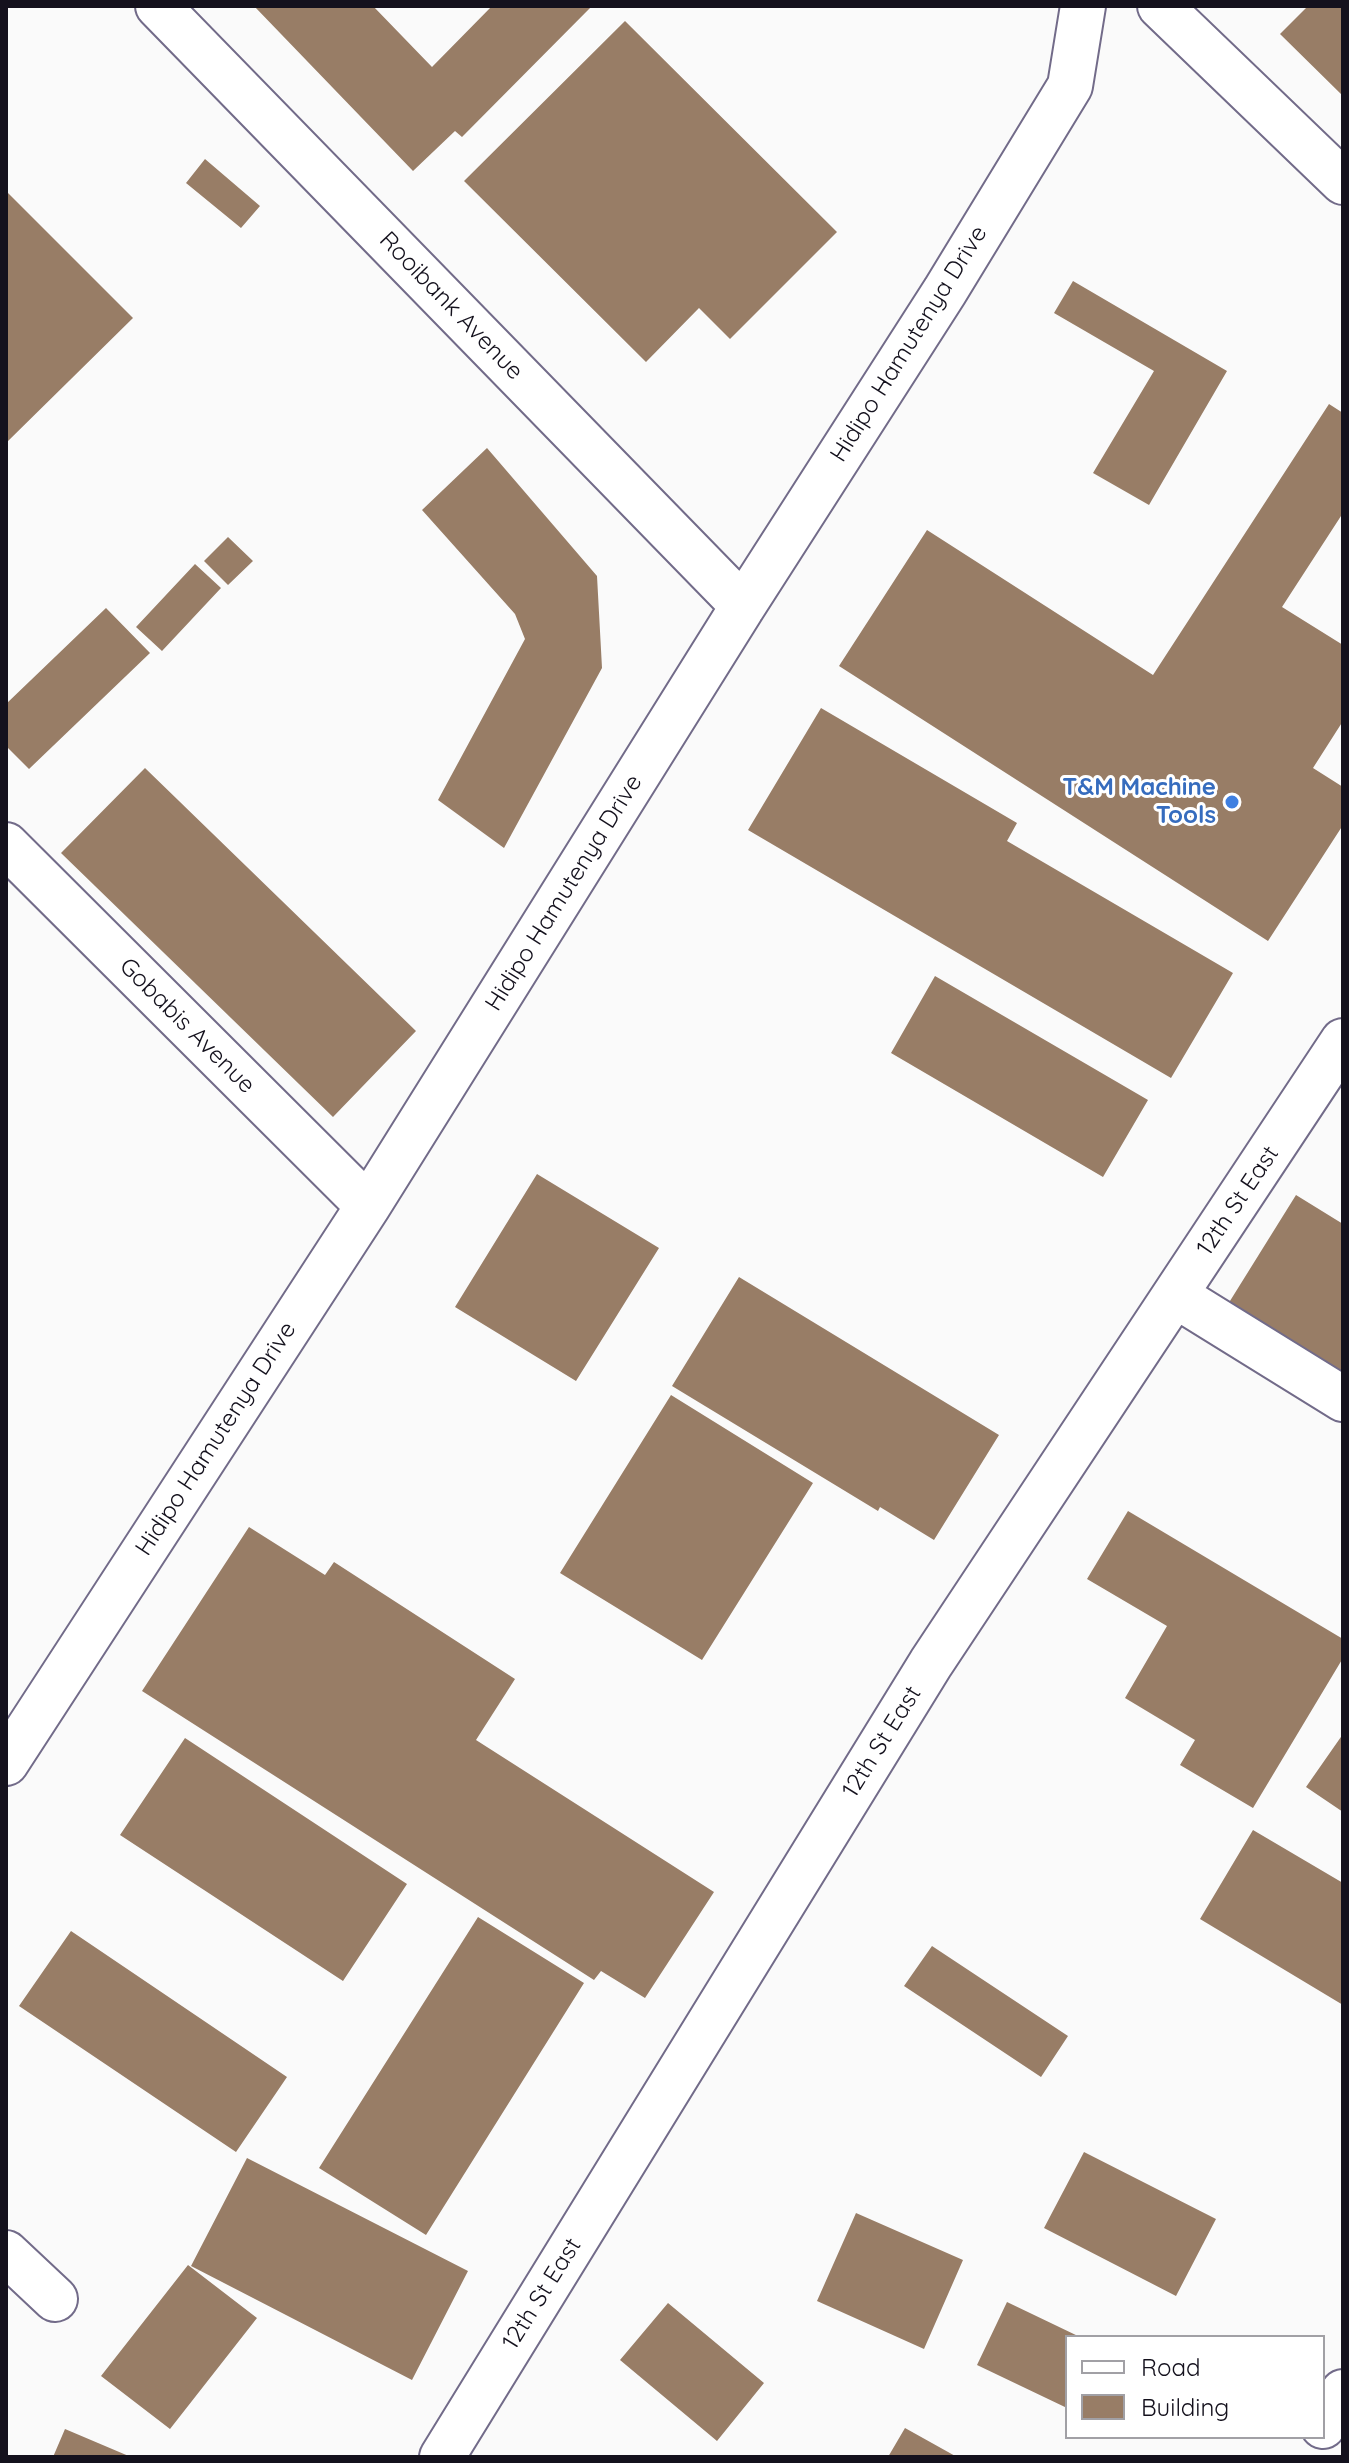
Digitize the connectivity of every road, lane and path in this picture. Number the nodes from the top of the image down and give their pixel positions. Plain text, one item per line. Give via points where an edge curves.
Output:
1 (158, 6) edge
2 (1083, 6) edge
3 (1160, 6) edge
4 (1343, 182) edge
5 (743, 606) junction
6 (6, 845) edge
7 (1343, 1041) edge
8 (368, 1206) junction
9 (1175, 1295) junction
10 (1343, 1399) edge
11 (6, 1763) edge
12 (6, 2253) edge
13 (55, 2299) dead end
14 (1343, 2392) edge
15 (1325, 2423) edge
16 (1316, 2439) edge
17 (442, 2457) edge
18 (1305, 2457) edge

1 - 5 street, Rooibank Avenue
2 - 5 street, Hidipo Hamutenya Drive via 1070,86
3 - 4 street
5 - 8 street, Hidipo Hamutenya Drive
6 - 8 street, Gobabis Avenue
7 - 9 street, 12th St East
8 - 11 street, Hidipo Hamutenya Drive
9 - 10 street
9 - 17 street, 12th St East via 931,1663
12 - 13 street
14 - 15 street
16 - 18 street

